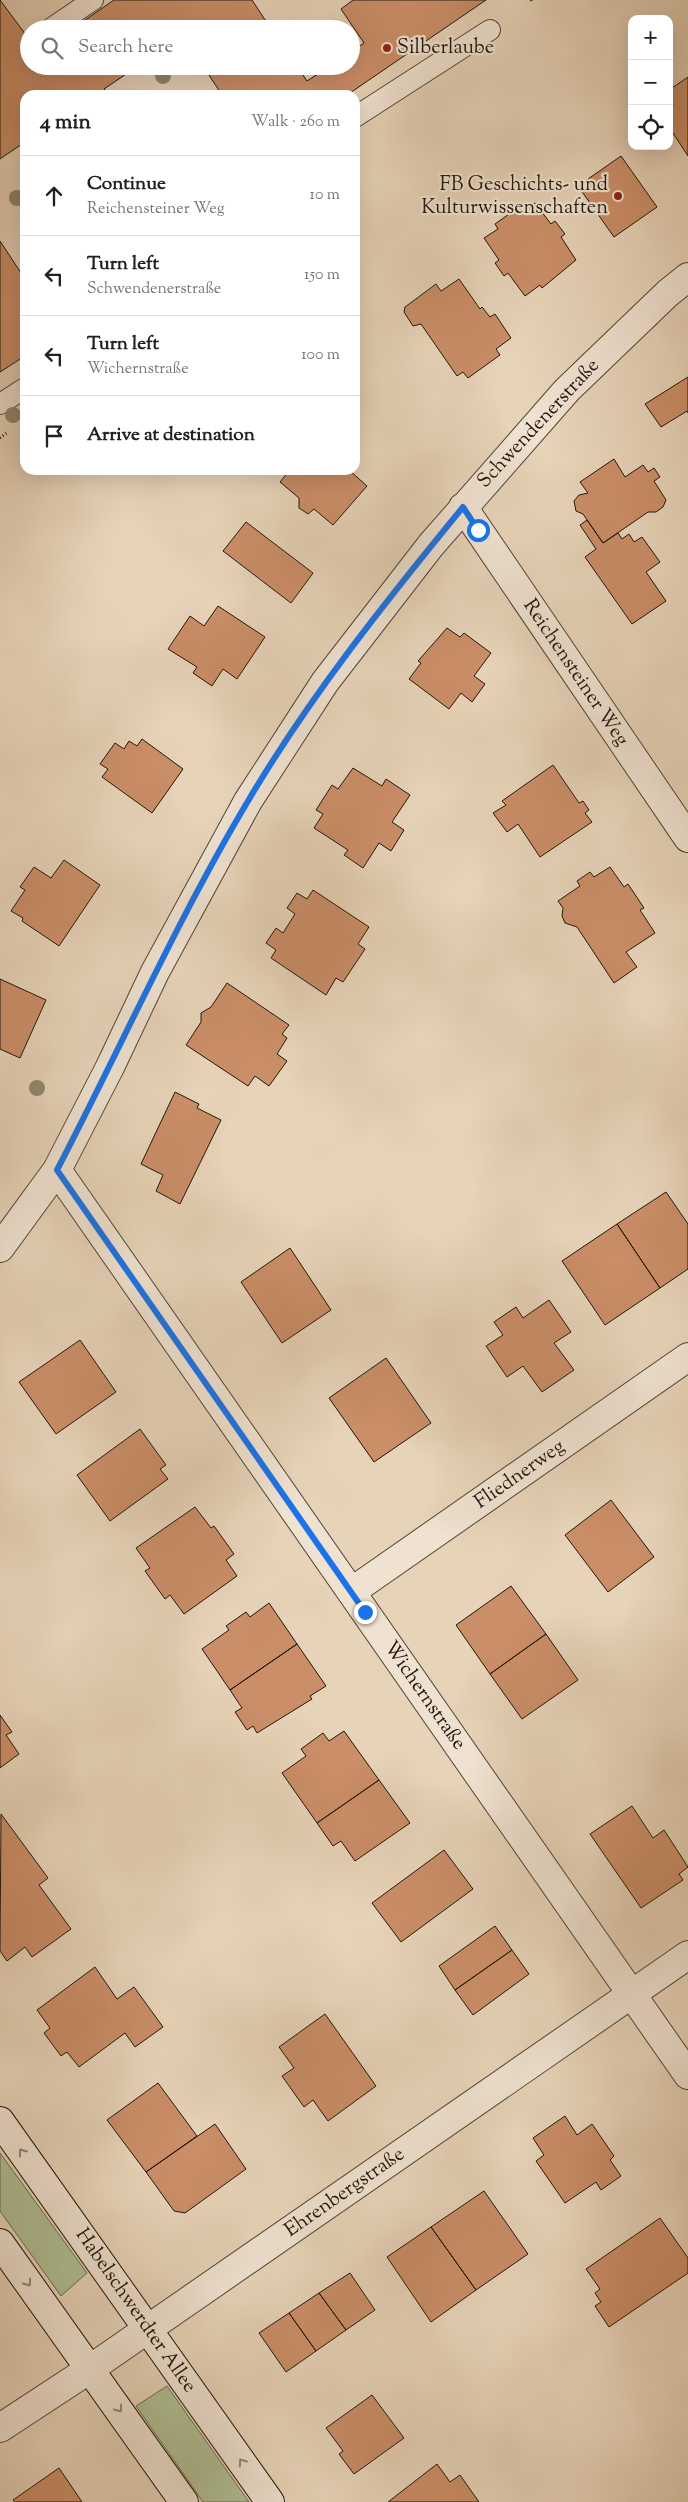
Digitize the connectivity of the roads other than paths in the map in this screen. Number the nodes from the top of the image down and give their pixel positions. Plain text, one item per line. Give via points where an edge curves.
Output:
1 (93, 0) edge
2 (63, 20) edge
3 (490, 30) dead end
4 (360, 114) edge
5 (688, 277) edge
6 (20, 391) edge
7 (0, 404) edge
8 (463, 507) junction
9 (688, 838) edge
10 (57, 1170) junction
11 (0, 1248) edge
12 (688, 1357) edge
13 (351, 1592) junction
14 (688, 1955) edge
15 (632, 1994) junction
16 (688, 2075) edge
17 (0, 2121) edge
18 (0, 2243) edge
19 (148, 2329) junction
20 (90, 2369) junction
21 (0, 2428) edge
22 (184, 2502) edge
23 (270, 2502) edge

1 - 2 lane
3 - 4 lane
5 - 8 street, Schwendenerstraße via 568,390
6 - 7 lane
8 - 9 street, Reichensteiner Weg
8 - 10 street, Schwendenerstraße via 325,682 248,801 155,972
10 - 11 street, Schwendenerstraße
10 - 13 street, Wichernstraße
12 - 13 street, Fliednerweg
13 - 15 street, Wichernstraße
14 - 15 street, Ehrenbergstraße
15 - 16 street, Wichernstraße
15 - 19 street, Ehrenbergstraße
19 -> 17 street, Habelschwerdter Allee
18 -> 20 street
19 - 20 street, Ehrenbergstraße
23 -> 19 street, Habelschwerdter Allee
20 - 21 street, Ehrenbergstraße
20 -> 22 street

